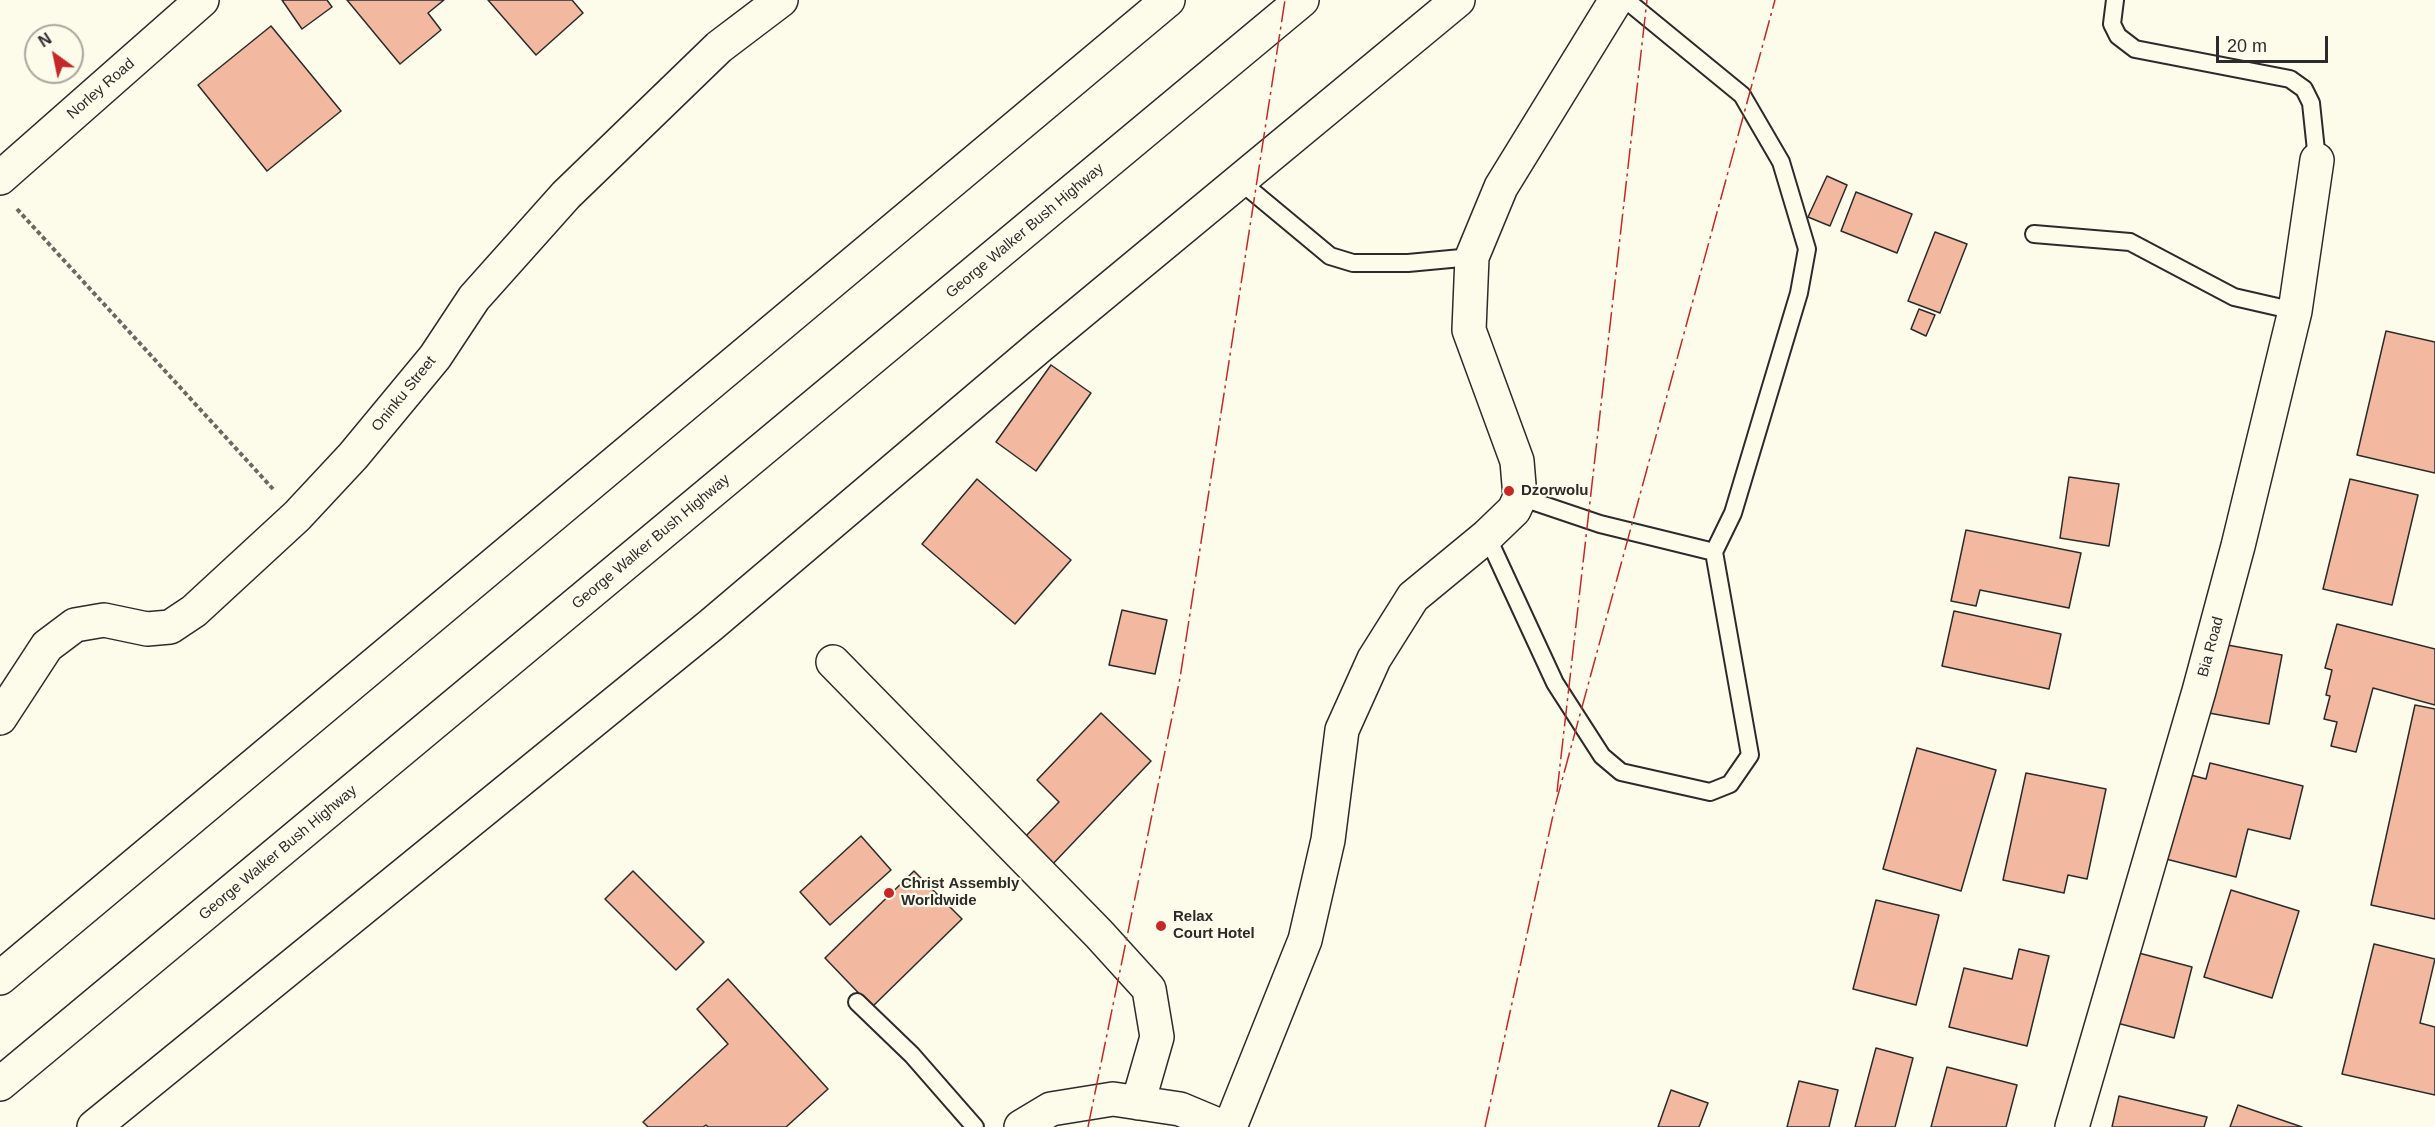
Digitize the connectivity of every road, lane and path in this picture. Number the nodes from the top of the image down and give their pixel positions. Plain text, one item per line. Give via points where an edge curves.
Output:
1 (202, 0) edge
2 (781, 0) edge
3 (1168, 0) edge
4 (1302, 0) edge
5 (1458, 0) edge
6 (1616, 0) edge
7 (1626, 0) edge
8 (2115, 0) edge
9 (2317, 160) joint
10 (0, 178) edge
11 (1241, 182) junction
12 (16, 209) dead end
13 (2034, 234) dead end
14 (1472, 257) junction
15 (2295, 311) junction
16 (1520, 497) junction
17 (297, 516) junction
18 (1487, 536) junction
19 (1714, 552) junction
20 (833, 662) dead end
21 (0, 718) edge
22 (0, 978) edge
23 (857, 1002) dead end
24 (0, 1084) edge
25 (1138, 1103) junction
26 (94, 1127) edge
27 (975, 1127) edge
28 (1021, 1127) edge
29 (1223, 1127) edge
30 (1230, 1127) edge
31 (2072, 1127) edge

1 - 10 main road, Norley Road
2 - 17 main road, Oninku Street via 720,47 566,195 474,298 435,357 361,447
3 - 22 main road
4 - 24 main road, George Walker Bush Highway
5 - 11 main road
6 - 14 main road via 1501,187
7 - 19 lane via 1742,95 1781,162 1807,249 1798,293 1732,513
8 - 9 lane via 2112,24 2118,36 2135,49 2290,79 2304,89 2311,103
9 - 15 main road, Bia Road
11 - 14 lane via 1330,256 1353,263
11 - 26 main road via 1040,346 711,625
12 - 17 path
13 - 15 lane via 2130,242 2234,297
14 - 16 main road via 1470,330 1517,461
15 - 31 main road, Bia Road via 2199,691
16 - 18 main road via 1514,510
16 - 19 lane via 1600,524
17 - 21 main road, Oninku Street via 194,611 170,627 147,628 104,620 75,625 47,646
18 - 19 lane via 1556,683 1602,756 1621,772 1710,792 1730,784 1750,755
18 - 30 main road via 1413,597 1374,659 1342,730 1328,840 1305,940
20 - 25 main road via 1149,989 1156,1037
23 - 27 lane via 912,1055
25 - 28 main road via 1113,1099 1051,1109
25 - 29 main road via 1180,1109

